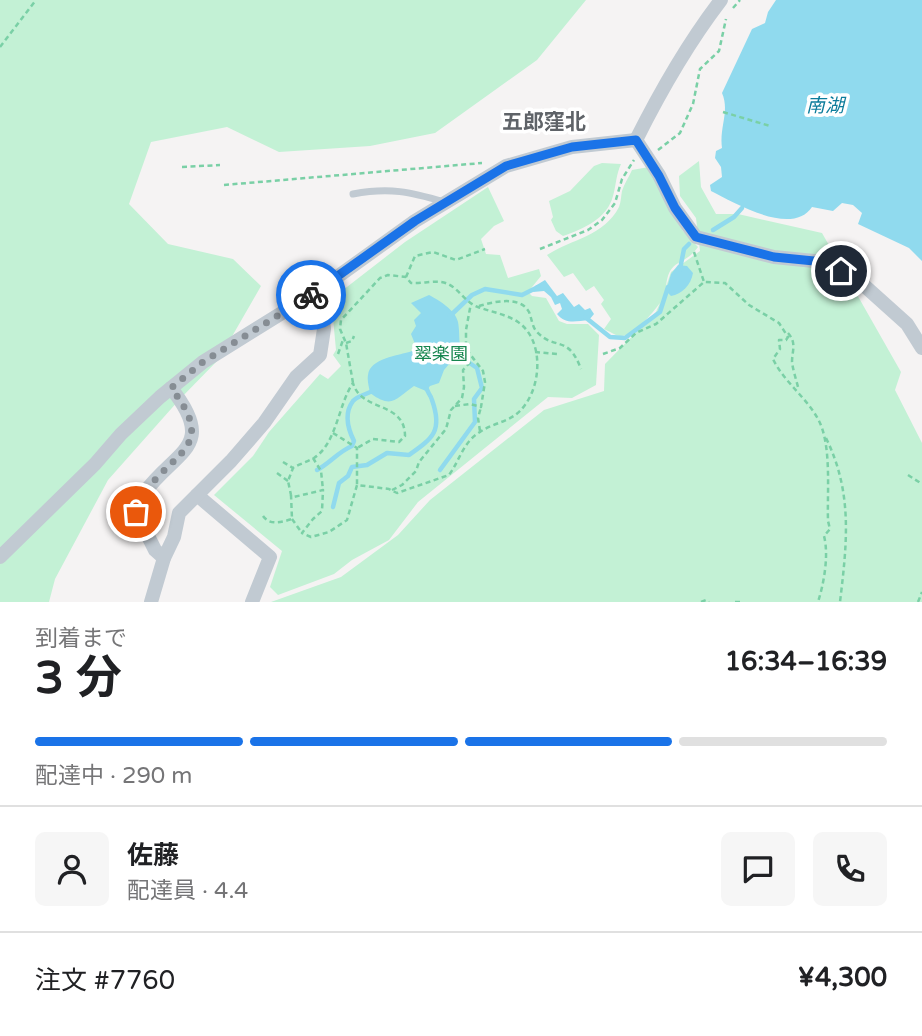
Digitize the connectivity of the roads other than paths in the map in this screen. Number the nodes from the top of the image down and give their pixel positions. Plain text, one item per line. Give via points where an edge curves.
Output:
1 (721, 0) edge
2 (642, 149) junction
3 (353, 194) dead end
4 (446, 202) junction
5 (319, 290) junction
6 (922, 348) edge
7 (171, 388) junction
8 (197, 495) junction
9 (0, 557) edge
10 (164, 558) junction
11 (151, 602) edge
12 (253, 602) edge

1 - 2 street via 650,112
2 - 4 street via 572,147 506,166
2 - 6 street via 696,237 774,257 824,262 859,280 907,324
3 - 4 lane via 404,190
4 - 5 street
5 - 7 street via 203,362
5 - 8 street via 324,329 320,355 296,377 232,461
7 - 9 street
7 - 10 street via 186,407 192,425 189,443 144,493 136,512 155,550
8 - 10 street via 179,513
8 - 12 street via 270,557
10 - 11 street

